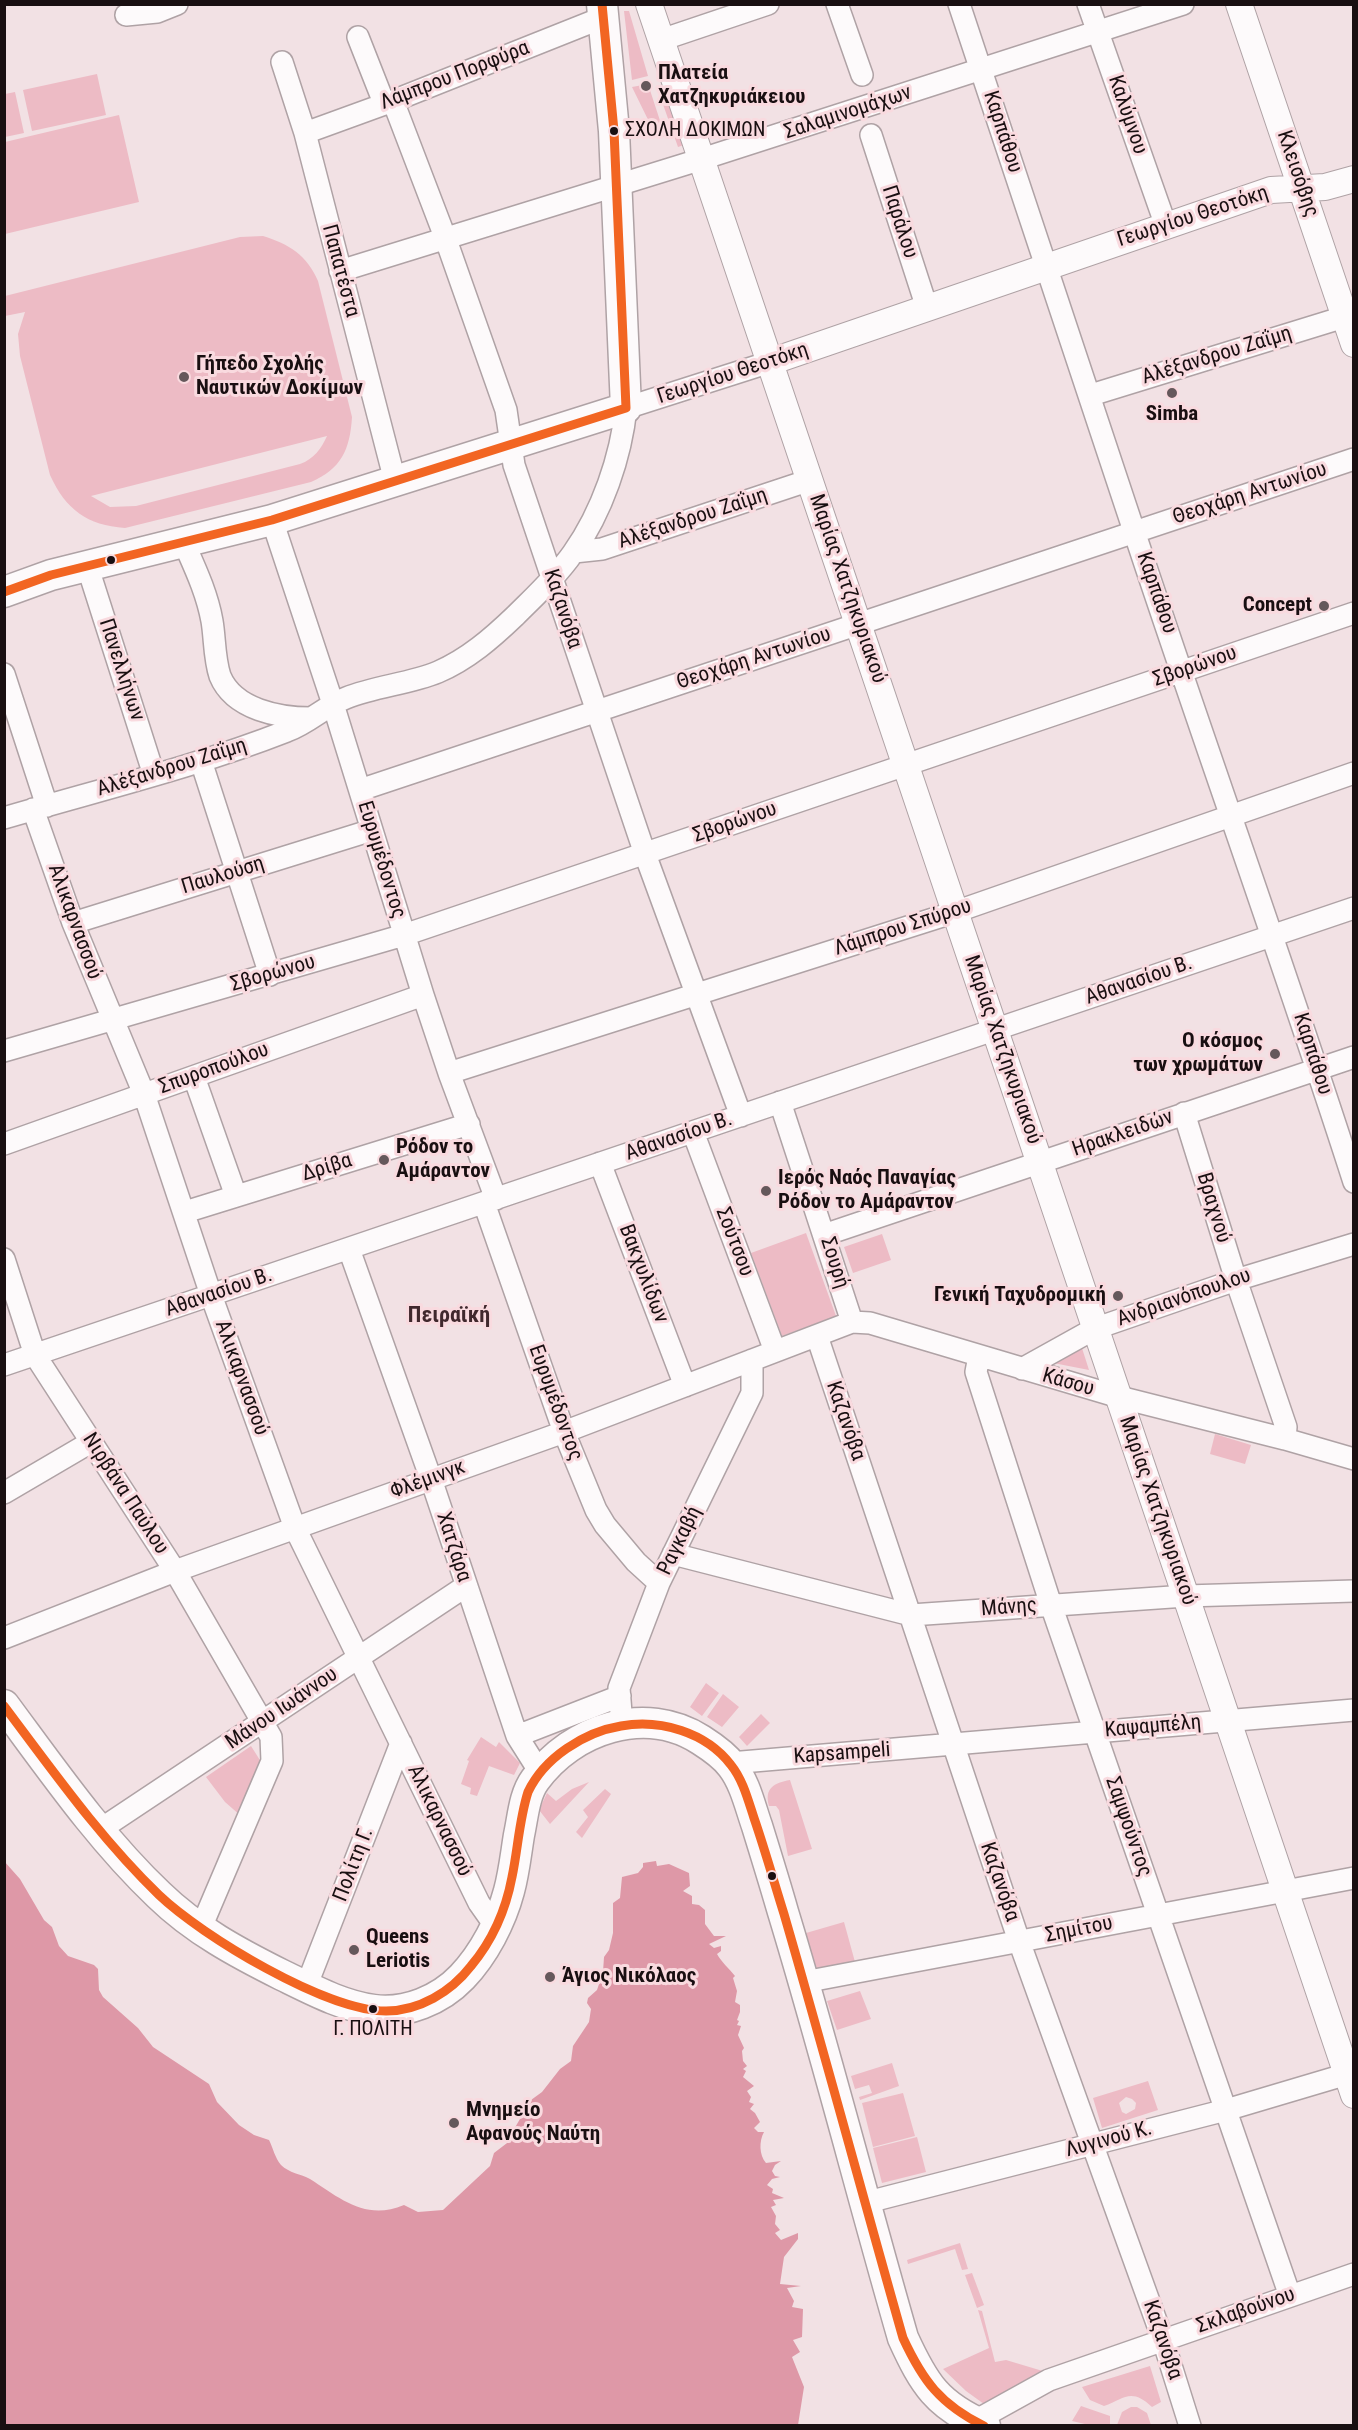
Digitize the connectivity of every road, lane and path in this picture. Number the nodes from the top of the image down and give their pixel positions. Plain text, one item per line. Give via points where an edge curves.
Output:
1 (177, 4) edge
2 (649, 4) edge
3 (768, 4) edge
4 (837, 4) edge
5 (959, 4) edge
6 (1088, 4) edge
7 (1183, 4) edge
8 (1239, 4) edge
9 (129, 10) edge
10 (603, 11) edge
11 (1098, 32) junction
12 (358, 37) dead end
13 (661, 40) junction
14 (282, 62) dead end
15 (981, 70) junction
16 (862, 75) dead end
17 (388, 102) junction
18 (305, 133) junction
19 (871, 135) dead end
20 (702, 159) junction
21 (1353, 179) edge
22 (616, 185) junction
23 (1302, 188) junction
24 (1166, 226) junction
25 (445, 237) junction
26 (1047, 267) junction
27 (340, 271) junction
28 (927, 308) junction
29 (1344, 317) junction
30 (1353, 344) edge
31 (770, 362) junction
32 (1091, 395) junction
33 (626, 408) junction
34 (512, 444) junction
35 (1353, 459) edge
36 (810, 480) junction
37 (395, 481) junction
38 (272, 520) junction
39 (1135, 532) junction
40 (184, 543) junction
41 (574, 552) junction
42 (87, 565) junction
43 (552, 578) junction
44 (4, 592) edge
45 (1353, 613) edge
46 (858, 625) junction
47 (1183, 671) junction
48 (4, 674) edge
49 (333, 704) junction
50 (596, 711) junction
51 (314, 718) junction
52 (201, 761) junction
53 (906, 765) junction
54 (1353, 772) edge
55 (154, 775) junction
56 (360, 790) junction
57 (40, 807) junction
58 (1231, 815) junction
59 (4, 818) edge
60 (372, 830) junction
61 (645, 854) junction
62 (235, 872) junction
63 (1353, 908) edge
64 (955, 912) junction
65 (73, 923) junction
66 (404, 935) junction
67 (1273, 936) junction
68 (270, 975) junction
69 (423, 994) junction
70 (696, 996) junction
71 (113, 1020) junction
72 (995, 1030) junction
73 (4, 1051) edge
74 (1353, 1057) edge
75 (1318, 1069) junction
76 (450, 1073) junction
77 (194, 1077) junction
78 (144, 1094) junction
79 (780, 1102) junction
80 (1184, 1113) junction
81 (741, 1116) junction
82 (469, 1124) junction
83 (693, 1132) junction
84 (4, 1144) edge
85 (600, 1163) junction
86 (1040, 1163) junction
87 (1353, 1182) edge
88 (236, 1196) junction
89 (490, 1201) junction
90 (185, 1212) junction
91 (824, 1235) junction
92 (1353, 1244) edge
93 (349, 1249) junction
94 (4, 1259) edge
95 (1236, 1280) junction
96 (211, 1295) junction
97 (852, 1322) junction
98 (1094, 1329) junction
99 (817, 1336) junction
100 (775, 1351) junction
101 (35, 1355) junction
102 (980, 1356) junction
103 (752, 1360) junction
104 (4, 1365) edge
105 (1022, 1369) junction
106 (685, 1386) junction
107 (1119, 1397) junction
108 (564, 1432) junction
109 (1285, 1439) junction
110 (91, 1442) junction
111 (1353, 1460) edge
112 (430, 1479) junction
113 (4, 1493) edge
114 (295, 1528) junction
115 (673, 1554) junction
116 (175, 1571) junction
117 (659, 1583) junction
118 (466, 1586) junction
119 (1353, 1590) edge
120 (1186, 1596) junction
121 (1051, 1605) junction
122 (911, 1616) junction
123 (4, 1638) edge
124 (357, 1659) junction
125 (4, 1705) edge
126 (1353, 1710) edge
127 (621, 1711) junction
128 (1226, 1721) junction
129 (261, 1724) junction
130 (1095, 1732) junction
131 (517, 1736) junction
132 (401, 1743) junction
133 (953, 1746) junction
134 (730, 1763) junction
135 (541, 1774) junction
136 (98, 1831) junction
137 (1353, 1878) edge
138 (1284, 1892) junction
139 (1159, 1915) junction
140 (496, 1924) junction
141 (200, 1930) junction
142 (1019, 1941) junction
143 (804, 1982) junction
144 (306, 1987) junction
145 (1351, 2080) edge
146 (1226, 2110) junction
147 (1093, 2145) junction
148 (864, 2203) junction
149 (1353, 2274) edge
150 (1290, 2296) junction
151 (1162, 2340) junction
152 (980, 2423) edge
153 (1190, 2426) edge

1 - 9 street via 157,12
2 - 13 street, Μαρίας Χατζηκυριακού
3 - 13 street
4 - 16 street
5 - 15 street, Καρπάθου
6 - 11 street, Καλύμνου
7 - 11 street, Σαλαμινομάχων
8 - 23 street, Κλεισόβης
10 - 17 street, Λάμπρου Πορφύρα
10 - 22 main road
11 - 15 street, Σαλαμινομάχων
11 - 24 street, Καλύμνου
12 - 17 street, Καζανόβα
13 - 20 street, Μαρίας Χατζηκυριακού
14 - 18 street, Παπατέστα
15 - 20 street, Σαλαμινομάχων
15 - 26 street, Καρπάθου
17 - 18 street, Λάμπρου Πορφύρα
17 - 25 street, Καζανόβα
18 - 27 street, Παπατέστα
19 - 28 street, Παράλου
20 - 22 street, Σαλαμινομάχων
20 - 31 street, Μαρίας Χατζηκυριακού
21 - 23 street, Γεωργίου Θεοτόκη via 1325,187
22 - 25 street, Σαλαμινομάχων
22 - 33 main road
23 - 24 street, Γεωργίου Θεοτόκη via 1271,189
23 - 29 street, Κλεισόβης
24 - 26 street, Γεωργίου Θεοτόκη
25 - 27 street, Σαλαμινομάχων
25 - 34 street, Καζανόβα via 506,410
26 - 28 street, Γεωργίου Θεοτόκη
26 - 32 street, Καρπάθου
27 - 37 street, Παπατέστα
28 - 31 street, Γεωργίου Θεοτόκη
29 - 30 street, Κλεισόβης
29 - 32 street, Αλέξανδρου Ζαΐμη
31 - 33 street, Γεωργίου Θεοτόκη
31 - 36 street, Μαρίας Χατζηκυριακού
32 - 39 street, Καρπάθου
33 - 34 main road, Γεωργίου Θεοτόκη
33 - 41 street, Αλέξανδρου Ζαΐμη via 607,484
34 - 37 main road, Γεωργίου Θεοτόκη
34 - 43 street, Καζανόβα via 514,465
35 - 39 street, Θεοχάρη Αντωνίου
36 - 41 street, Αλέξανδρου Ζαΐμη via 602,549
36 - 46 street, Μαρίας Χατζηκυριακού
37 - 38 main road, Γεωργίου Θεοτόκη
38 - 40 main road, Γεωργίου Θεοτόκη
38 - 49 street, Ευρυμέδοντος
39 - 46 street, Θεοχάρη Αντωνίου
39 - 47 street, Καρπάθου
40 - 42 main road, Γεωργίου Θεοτόκη
40 - 51 street via 206,595 217,662 229,690 271,714
41 - 43 street, Αλέξανδρου Ζαΐμη
42 - 44 main road, Γεωργίου Θεοτόκη
42 - 55 street, Πανελλήνων
43 - 49 street, Αλέξανδρου Ζαΐμη via 468,656 439,672
43 - 50 street, Καζανόβα
45 - 47 street, Σβορώνου
46 - 50 street, Θεοχάρη Αντωνίου
46 - 53 street, Μαρίας Χατζηκυριακού
47 - 53 street, Σβορώνου
47 - 58 street, Καρπάθου
48 - 57 street, Αλικαρνασσού
49 - 51 street, Αλέξανδρου Ζαΐμη
49 - 56 street, Ευρυμέδοντος
50 - 56 street, Θεοχάρη Αντωνίου
50 - 61 street, Καζανόβα
51 - 52 street, Αλέξανδρου Ζαΐμη
52 - 55 street, Αλέξανδρου Ζαΐμη
52 - 62 street
53 - 61 street, Σβορώνου
53 - 64 street, Μαρίας Χατζηκυριακού
54 - 58 street, Λάμπρου Σπύρου
55 - 57 street, Αλέξανδρου Ζαΐμη
56 - 60 street, Ευρυμέδοντος
57 - 59 street, Αλέξανδρου Ζαΐμη
57 - 65 street, Αλικαρνασσού
58 - 64 street, Λάμπρου Σπύρου
58 - 67 street, Καρπάθου
60 - 62 street, Παυλούση
60 - 66 street, Ευρυμέδοντος
61 - 66 street, Σβορώνου
61 - 70 street, Καζανόβα
62 - 65 street, Παυλούση
62 - 68 street
63 - 67 street, Αθανασίου Β.
64 - 70 street, Λάμπρου Σπύρου
64 - 72 street, Μαρίας Χατζηκυριακού
65 - 71 street, Αλικαρνασσού
66 - 68 street, Σβορώνου
66 - 69 street, Ευρυμέδοντος
67 - 72 street, Αθανασίου Β.
67 - 75 street, Καρπάθου
68 - 71 street, Σβορώνου
69 - 76 street, Ευρυμέδοντος
69 - 77 street, Σπυροπούλου
70 - 76 street, Λάμπρου Σπύρου
70 - 81 street, Καζανόβα
71 - 73 street, Σβορώνου
71 - 78 street, Αλικαρνασσού
72 - 79 street, Αθανασίου Β.
72 - 86 street, Μαρίας Χατζηκυριακού
74 - 75 street, Ηρακλειδών
75 - 80 street, Ηρακλειδών
75 - 87 street, Καρπάθου
76 - 82 street, Ευρυμέδοντος
77 - 78 street, Σπυροπούλου
77 - 88 street
78 - 84 street, Σπυροπούλου
78 - 90 street, Αλικαρνασσού
79 - 81 street, Αθανασίου Β.
79 - 91 street, Σουρή
80 - 86 street, Ηρακλειδών
80 - 95 street, Βραχνού
81 - 83 street, Αθανασίου Β.
82 - 88 street, Δρίβα
82 - 89 street, Ευρυμέδοντος
83 - 85 street, Αθανασίου Β.
83 - 100 street, Σούτσου
85 - 89 street, Αθανασίου Β.
85 - 106 street, Βακχυλίδων
86 - 91 street, Ηρακλειδών
86 - 98 street, Μαρίας Χατζηκυριακού
88 - 90 street, Δρίβα
89 - 93 street, Αθανασίου Β.
89 - 108 street, Ευρυμέδοντος
90 - 96 street, Αλικαρνασσού
91 - 97 street, Σουρή
92 - 95 street, Ανδριανόπουλου
93 - 96 street, Αθανασίου Β.
93 - 112 street, Χατζάρα
94 - 101 street, Νιρβάνα Παύλου
95 - 98 street, Ανδριανόπουλου
95 - 109 street, Βραχνού via 1286,1427
96 - 101 street, Αθανασίου Β.
96 - 114 street, Αλικαρνασσού
97 - 99 street, Φλέμινγκ
97 - 102 street, Κάσου via 870,1323
98 - 105 street, Ανδριανόπουλου
98 - 107 street, Μαρίας Χατζηκυριακού
99 - 100 street, Φλέμινγκ
99 - 122 street, Καζανόβα
100 - 103 street, Φλέμινγκ
101 - 104 street, Αθανασίου Β.
101 - 110 street, Νιρβάνα Παύλου
102 - 105 street, Κάσου
102 - 121 street, Σαμψούντος via 976,1372
103 - 106 street, Φλέμινγκ
103 - 115 street, Ραγκαβή via 752,1393
105 - 107 street, Κάσου
106 - 108 street, Φλέμινγκ
107 - 109 street, Κάσου
107 - 120 street, Μαρίας Χατζηκυριακού
108 - 112 street, Φλέμινγκ
108 - 117 street, Ευρυμέδοντος via 605,1525
109 - 111 street, Κάσου
110 - 113 street
110 - 116 street, Νιρβάνα Παύλου
112 - 114 street, Φλέμινγκ
112 - 118 street, Χατζάρα
114 - 116 street, Φλέμινγκ
114 - 124 street, Αλικαρνασσού
115 - 117 street, Ραγκαβή
115 - 122 street, Μάνης
116 - 123 street, Φλέμινγκ
116 - 129 street, Νιρβάνα Παύλου
117 - 127 street, Ραγκαβή via 619,1688
118 - 124 street, Μάνου Ιωάννου
118 - 131 street, Χατζάρα
119 - 120 street, Μάνης
120 - 121 street, Μάνης
120 - 128 street, Μαρίας Χατζηκυριακού
121 - 122 street, Μάνης
121 - 130 street, Σαμψούντος
122 - 133 street, Καζανόβα
124 - 129 street, Μάνου Ιωάννου
124 - 132 street, Αλικαρνασσού
125 - 136 main road
126 - 128 street, Καψαμπέλη
127 - 131 street
127 - 134 main road via 639,1722 671,1726 696,1737
127 - 135 main road via 597,1732 562,1752
128 - 130 street, Καψαμπέλη
128 - 138 street, Μαρίας Χατζηκυριακού
129 - 136 street, Μάνου Ιωάννου
129 - 141 street, Νιρβάνα Παύλου via 270,1737 272,1761
130 - 133 street, Καψαμπέλη
130 - 139 street, Σαμψούντος
131 - 135 street, Χατζάρα
132 - 140 street, Αλικαρνασσού via 479,1903
132 - 144 street, Πολίτη Γ.
133 - 134 street, Kapsampeli
133 - 142 street, Καζανόβα
134 - 143 main road via 748,1798
135 - 140 main road via 531,1787 525,1806 509,1893
136 - 141 main road via 160,1896
137 - 138 street, Σημίτου
138 - 139 street, Σημίτου
138 - 145 street, Μαρίας Χατζηκυριακού
139 - 142 street, Σημίτου
139 - 146 street, Σαμψούντος
140 - 144 main road via 462,1977 431,2000 411,2007 373,2010
141 - 144 main road
142 - 143 street, Σημίτου
142 - 147 street, Καζανόβα
143 - 148 main road
145 - 146 street, Λυγινού Κ.
146 - 147 street, Λυγινού Κ.
146 - 150 street, Σαμψούντος
147 - 148 street, Λυγινού Κ.
147 - 151 street, Καζανόβα
148 - 152 main road via 903,2338 914,2362 944,2404
149 - 150 street, Σκλαβούνου
150 - 151 street, Σκλαβούνου
151 - 152 street, Σκλαβούνου via 1049,2380
151 - 153 street, Καζανόβα

